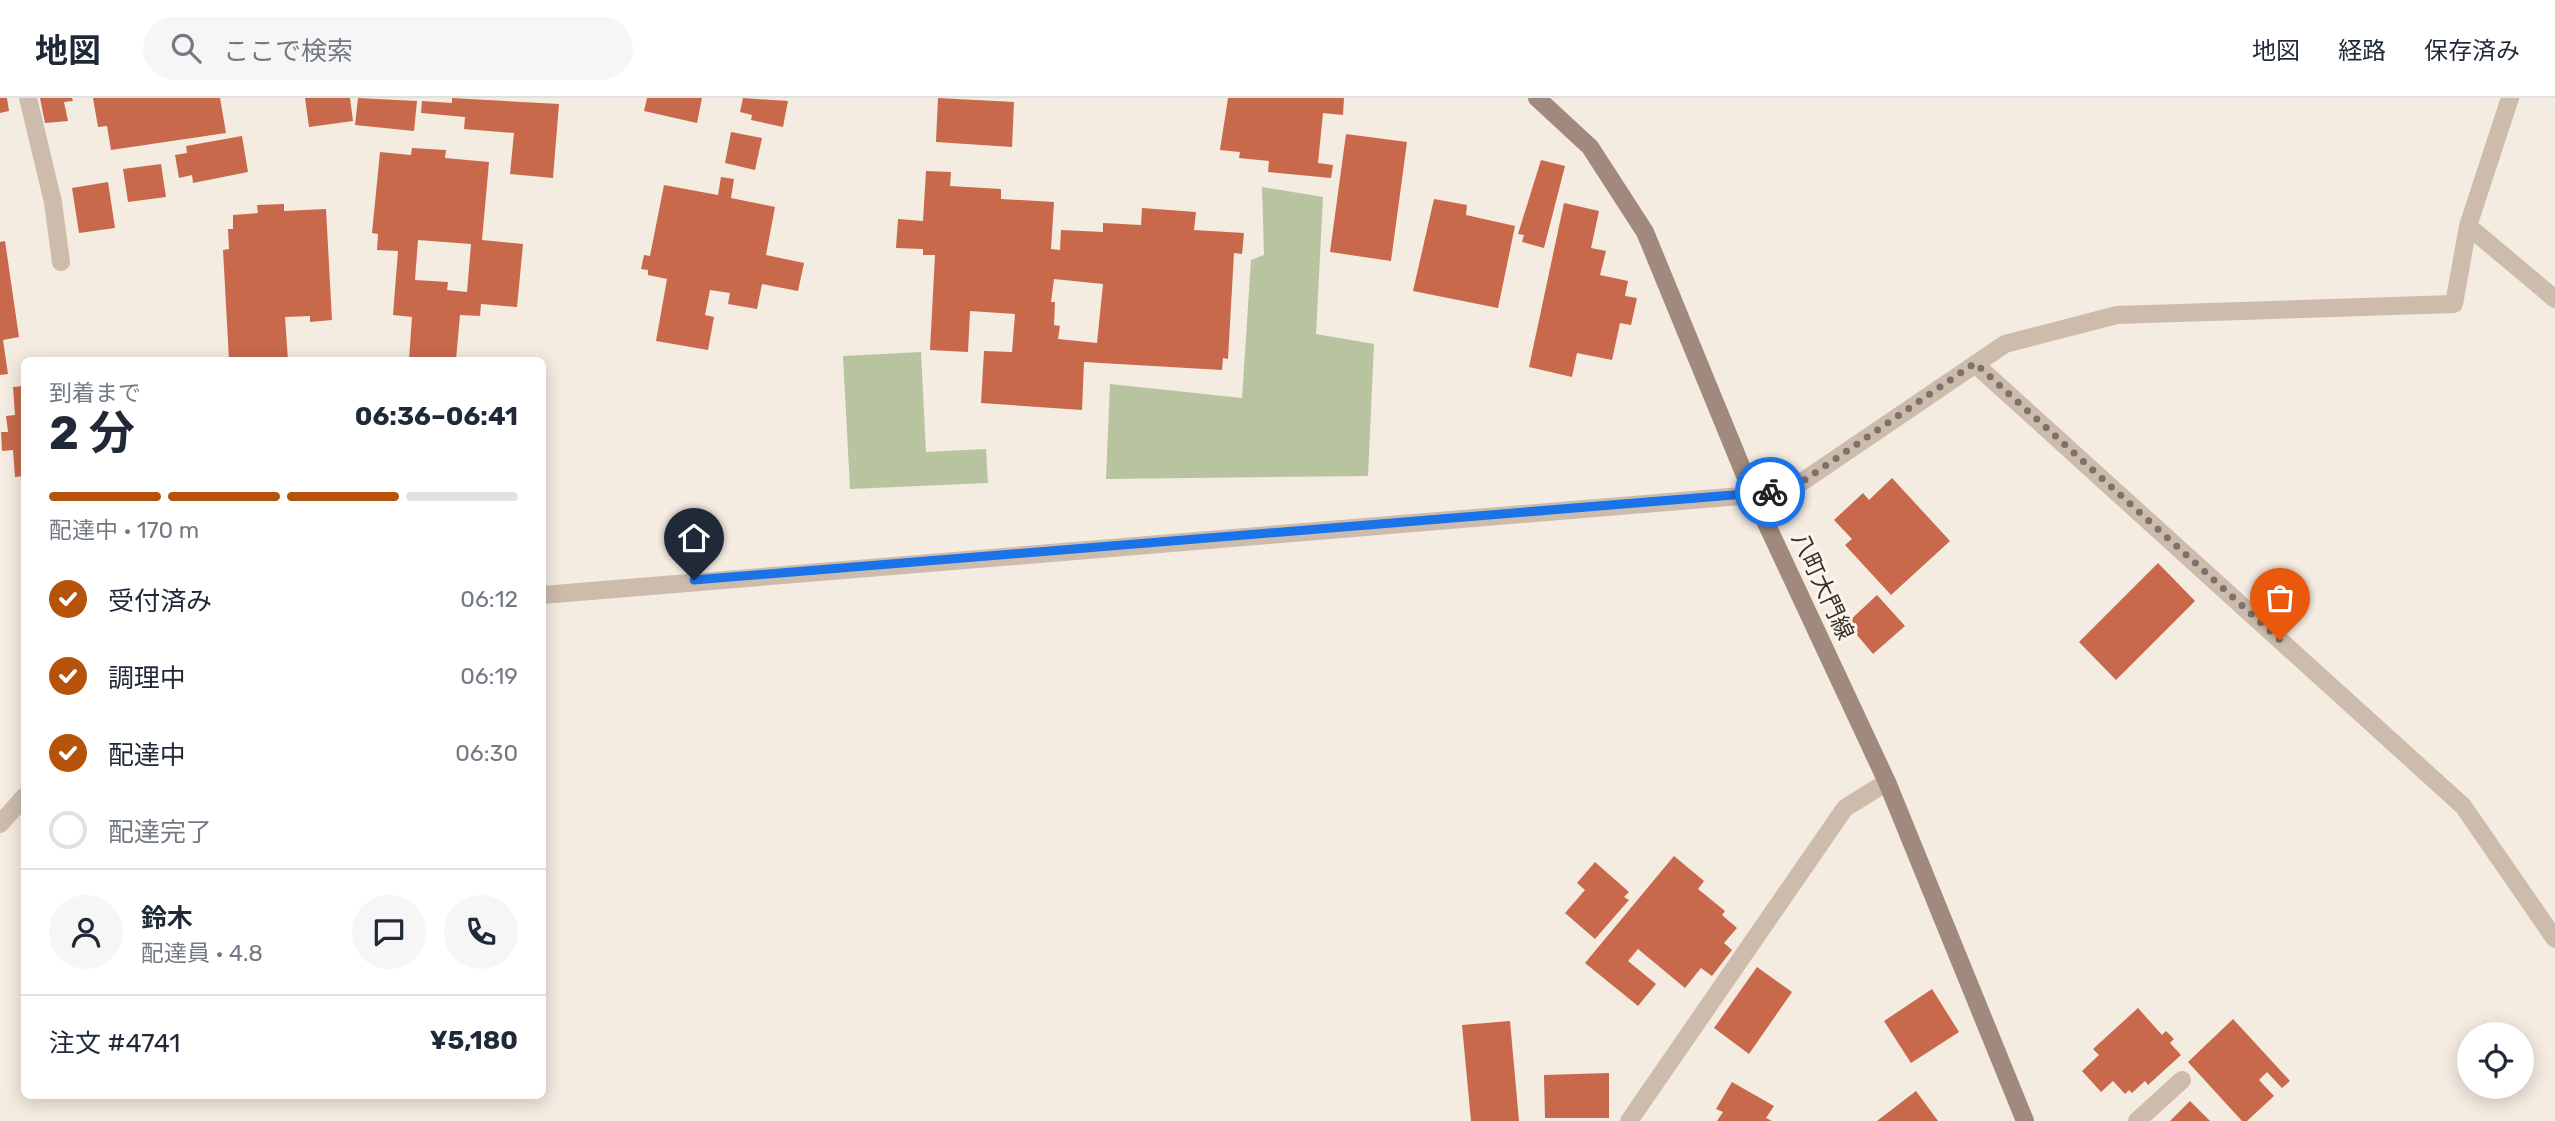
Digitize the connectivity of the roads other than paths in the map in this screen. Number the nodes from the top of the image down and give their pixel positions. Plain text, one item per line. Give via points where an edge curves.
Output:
1 (28, 98) edge
2 (1537, 98) edge
3 (2510, 98) edge
4 (2468, 226) junction
5 (61, 262) dead end
6 (2555, 299) edge
7 (1975, 363) junction
8 (1753, 495) junction
9 (546, 595) edge
10 (1886, 782) junction
11 (21, 800) edge
12 (0, 824) edge
13 (2555, 939) edge
14 (2182, 1080) dead end
15 (1629, 1121) edge
16 (2025, 1121) edge
17 (2137, 1121) edge

1 - 5 street via 53,202
2 - 8 main road, 八町大門線 via 1590,147 1645,232
3 - 4 street
4 - 6 street
4 - 7 street via 2454,304 2117,315 2005,344
7 - 8 street via 1793,488
7 - 13 street via 2463,806
8 - 9 street
8 - 10 main road, 八町大門線
10 - 15 street via 1845,808
10 - 16 main road, 八町大門線
11 - 12 street
14 - 17 street

